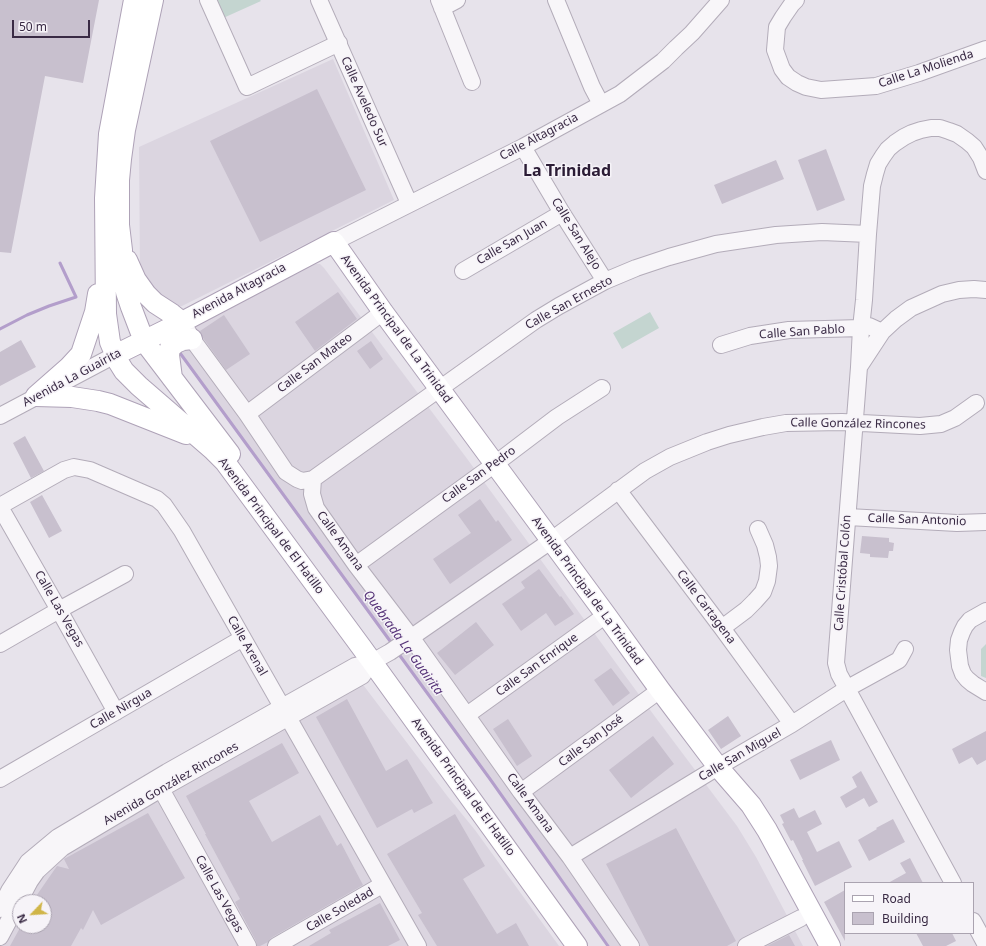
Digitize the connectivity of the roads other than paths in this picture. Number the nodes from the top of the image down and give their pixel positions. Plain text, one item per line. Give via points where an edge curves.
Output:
1 (134, 0) edge
2 (153, 0) edge
3 (208, 0) edge
4 (319, 0) edge
5 (457, 0) edge
6 (556, 0) edge
7 (721, 0) edge
8 (796, 0) edge
9 (441, 4) edge
10 (339, 43) junction
11 (986, 49) edge
12 (472, 82) dead end
13 (601, 104) junction
14 (523, 147) junction
15 (986, 171) edge
16 (408, 203) junction
17 (562, 213) junction
18 (868, 234) junction
19 (328, 244) junction
20 (122, 250) junction
21 (463, 271) dead end
22 (105, 280) junction
23 (605, 280) junction
24 (986, 290) edge
25 (378, 315) junction
26 (182, 322) junction
27 (861, 328) junction
28 (880, 335) junction
29 (192, 339) junction
30 (144, 341) junction
31 (721, 345) dead end
32 (170, 348) junction
33 (115, 355) junction
34 (859, 367) junction
35 (172, 378) junction
36 (602, 388) dead end
37 (435, 392) junction
38 (36, 396) junction
39 (976, 403) dead end
40 (247, 414) junction
41 (0, 416) edge
42 (854, 422) junction
43 (199, 439) junction
44 (490, 467) junction
45 (314, 480) junction
46 (618, 490) junction
47 (0, 507) edge
48 (848, 517) junction
49 (986, 522) edge
50 (758, 529) dead end
51 (546, 544) junction
52 (356, 565) junction
53 (125, 574) dead end
54 (59, 610) junction
55 (986, 611) edge
56 (602, 618) junction
57 (722, 628) junction
58 (410, 637) junction
59 (242, 638) junction
60 (0, 644) edge
61 (905, 649) dead end
62 (381, 657) junction
63 (848, 688) junction
64 (986, 692) edge
65 (655, 693) junction
66 (116, 712) junction
67 (285, 712) junction
68 (467, 715) junction
69 (792, 724) junction
70 (714, 770) junction
71 (0, 779) edge
72 (158, 784) junction
73 (521, 792) junction
74 (570, 857) junction
75 (952, 882) edge
76 (382, 885) junction
77 (10, 891) edge
78 (0, 909) edge
79 (801, 918) junction
80 (974, 923) edge
81 (0, 937) edge
82 (986, 945) edge
83 (248, 946) edge
84 (276, 946) edge
85 (418, 946) edge
86 (577, 946) edge
87 (591, 946) edge
88 (631, 946) edge
89 (746, 946) edge
90 (816, 946) edge
91 (830, 946) edge

1 - 22 main road, Avenida Principal de El Hatillo via 109,134 105,198
2 - 20 main road, Avenida Principal de El Hatillo via 121,159 119,225
3 - 10 street via 246,87
4 - 10 street, Calle Aveledo Sur
5 - 9 street
6 - 13 street
7 - 13 street, Calle Altagracia via 692,33 662,61 620,94
8 - 11 street, Calle La Molienda via 782,16 777,27 775,50 788,77 806,87 821,90 876,86
9 - 12 street
10 - 16 street, Calle Aveledo Sur
13 - 14 street, Calle Altagracia
14 - 16 street, Calle Altagracia
14 - 17 street, Calle San Alejo
15 - 18 street, Calle Cristóbal Colón via 974,147 957,134 940,128 931,128 904,137 888,149 878,164 872,186
16 - 19 street, Calle Altagracia
17 - 21 street, Calle San Juan
17 - 23 street, Calle San Alejo
18 - 23 street, Calle San Ernesto via 790,234 716,244 669,257
18 - 27 street, Calle Cristóbal Colón
19 - 25 main road, Avenida Principal de La Trinidad
19 - 26 main road, Avenida Altagracia
20 - 26 main road via 136,280 146,294
20 - 30 main road, Avenida Principal de El Hatillo via 126,292
22 - 30 main road via 112,290 126,325 132,334
22 - 33 main road, Avenida Principal de El Hatillo via 107,328
22 - 38 main road via 98,291 95,312 81,354 69,368
23 - 37 street, Calle San Ernesto via 536,320
24 - 28 street via 959,290 942,294 911,308
25 - 37 main road, Avenida Principal de La Trinidad
25 - 40 street, Calle San Mateo
26 - 29 street
26 - 30 main road, Avenida Altagracia
26 - 32 main road
27 - 28 street via 868,326
27 - 31 street, Calle San Pablo via 788,330 750,336
27 - 34 street, Calle Cristóbal Colón
28 - 34 street
29 - 32 main road via 183,340
29 - 40 street
30 - 33 main road, Avenida La Guairita
30 - 35 main road, Avenida Principal de El Hatillo
32 - 35 main road
33 - 38 street, Avenida La Guairita
33 - 43 main road, Avenida Principal de El Hatillo via 124,371
34 - 42 street, Calle Cristóbal Colón
35 - 62 main road, Avenida Principal de El Hatillo
36 - 44 street, Calle San Pedro
37 - 44 main road, Avenida Principal de La Trinidad
37 - 45 street, Calle San Ernesto
38 - 41 street, Avenida La Guairita
38 - 43 main road via 72,397 110,404
39 - 42 street, Calle González Rincones via 955,418 941,424 920,426
40 - 45 street via 286,472 302,481
42 - 46 street, Calle González Rincones via 786,423 729,435 670,457
42 - 48 street, Calle Cristóbal Colón
43 - 62 main road, Avenida Principal de El Hatillo via 225,462
44 - 51 main road, Avenida Principal de La Trinidad
44 - 52 street, Calle San Pedro
45 - 52 street, Calle Amana via 312,494 316,508
46 - 51 street, Calle González Rincones
46 - 57 street, Calle Cartagena
47 - 54 street, Calle Las Vegas
47 - 59 street, Calle Arenal via 64,470 74,467 90,470 157,499 182,531
48 - 49 street, Calle San Antonio via 957,523
48 - 63 street, Calle Cristóbal Colón via 836,663 839,674
50 - 57 street via 768,557 767,581 755,602
51 - 56 main road, Avenida Principal de La Trinidad
51 - 58 street, Avenida González Rincones
52 - 58 street, Calle Amana
53 - 54 street
54 - 60 street
54 - 66 street, Calle Las Vegas
55 - 64 street via 965,626 958,650 963,674
56 - 65 main road, Avenida Principal de La Trinidad
56 - 68 street, Calle San Enrique
57 - 69 street, Calle Cartagena
58 - 62 street, Avenida González Rincones
58 - 68 street, Calle Amana
59 - 66 street, Calle Nirgua
59 - 67 street, Calle Arenal
61 - 63 street, Calle San Miguel via 899,660
62 - 67 street, Avenida González Rincones via 355,666
62 - 86 main road, Avenida Principal de El Hatillo
62 - 87 main road, Avenida Principal de El Hatillo
63 - 69 street, Calle San Miguel
63 - 75 street, Calle Cristóbal Colón
65 - 70 main road, Avenida Principal de La Trinidad
65 - 73 street, Calle San José
66 - 71 street, Calle Nirgua
67 - 72 street, Avenida González Rincones
67 - 76 street, Calle Arenal
68 - 73 street, Calle Amana
69 - 70 street, Calle San Miguel
70 - 74 street, Calle San Miguel
70 - 79 main road, Avenida Principal de La Trinidad via 719,783 748,820
70 - 91 main road, Avenida Principal de La Trinidad via 745,797 759,816
72 - 77 street, Avenida González Rincones via 58,837 28,862
72 - 83 street, Calle Las Vegas
73 - 74 street, Calle Amana
74 - 88 street, Calle Amana
76 - 84 street, Calle Soledad
76 - 85 street, Calle Arenal
77 - 78 street, Avenida González Rincones
77 - 81 street, Avenida González Rincones
79 - 89 street
79 - 90 main road, Avenida Principal de La Trinidad
80 - 82 street

